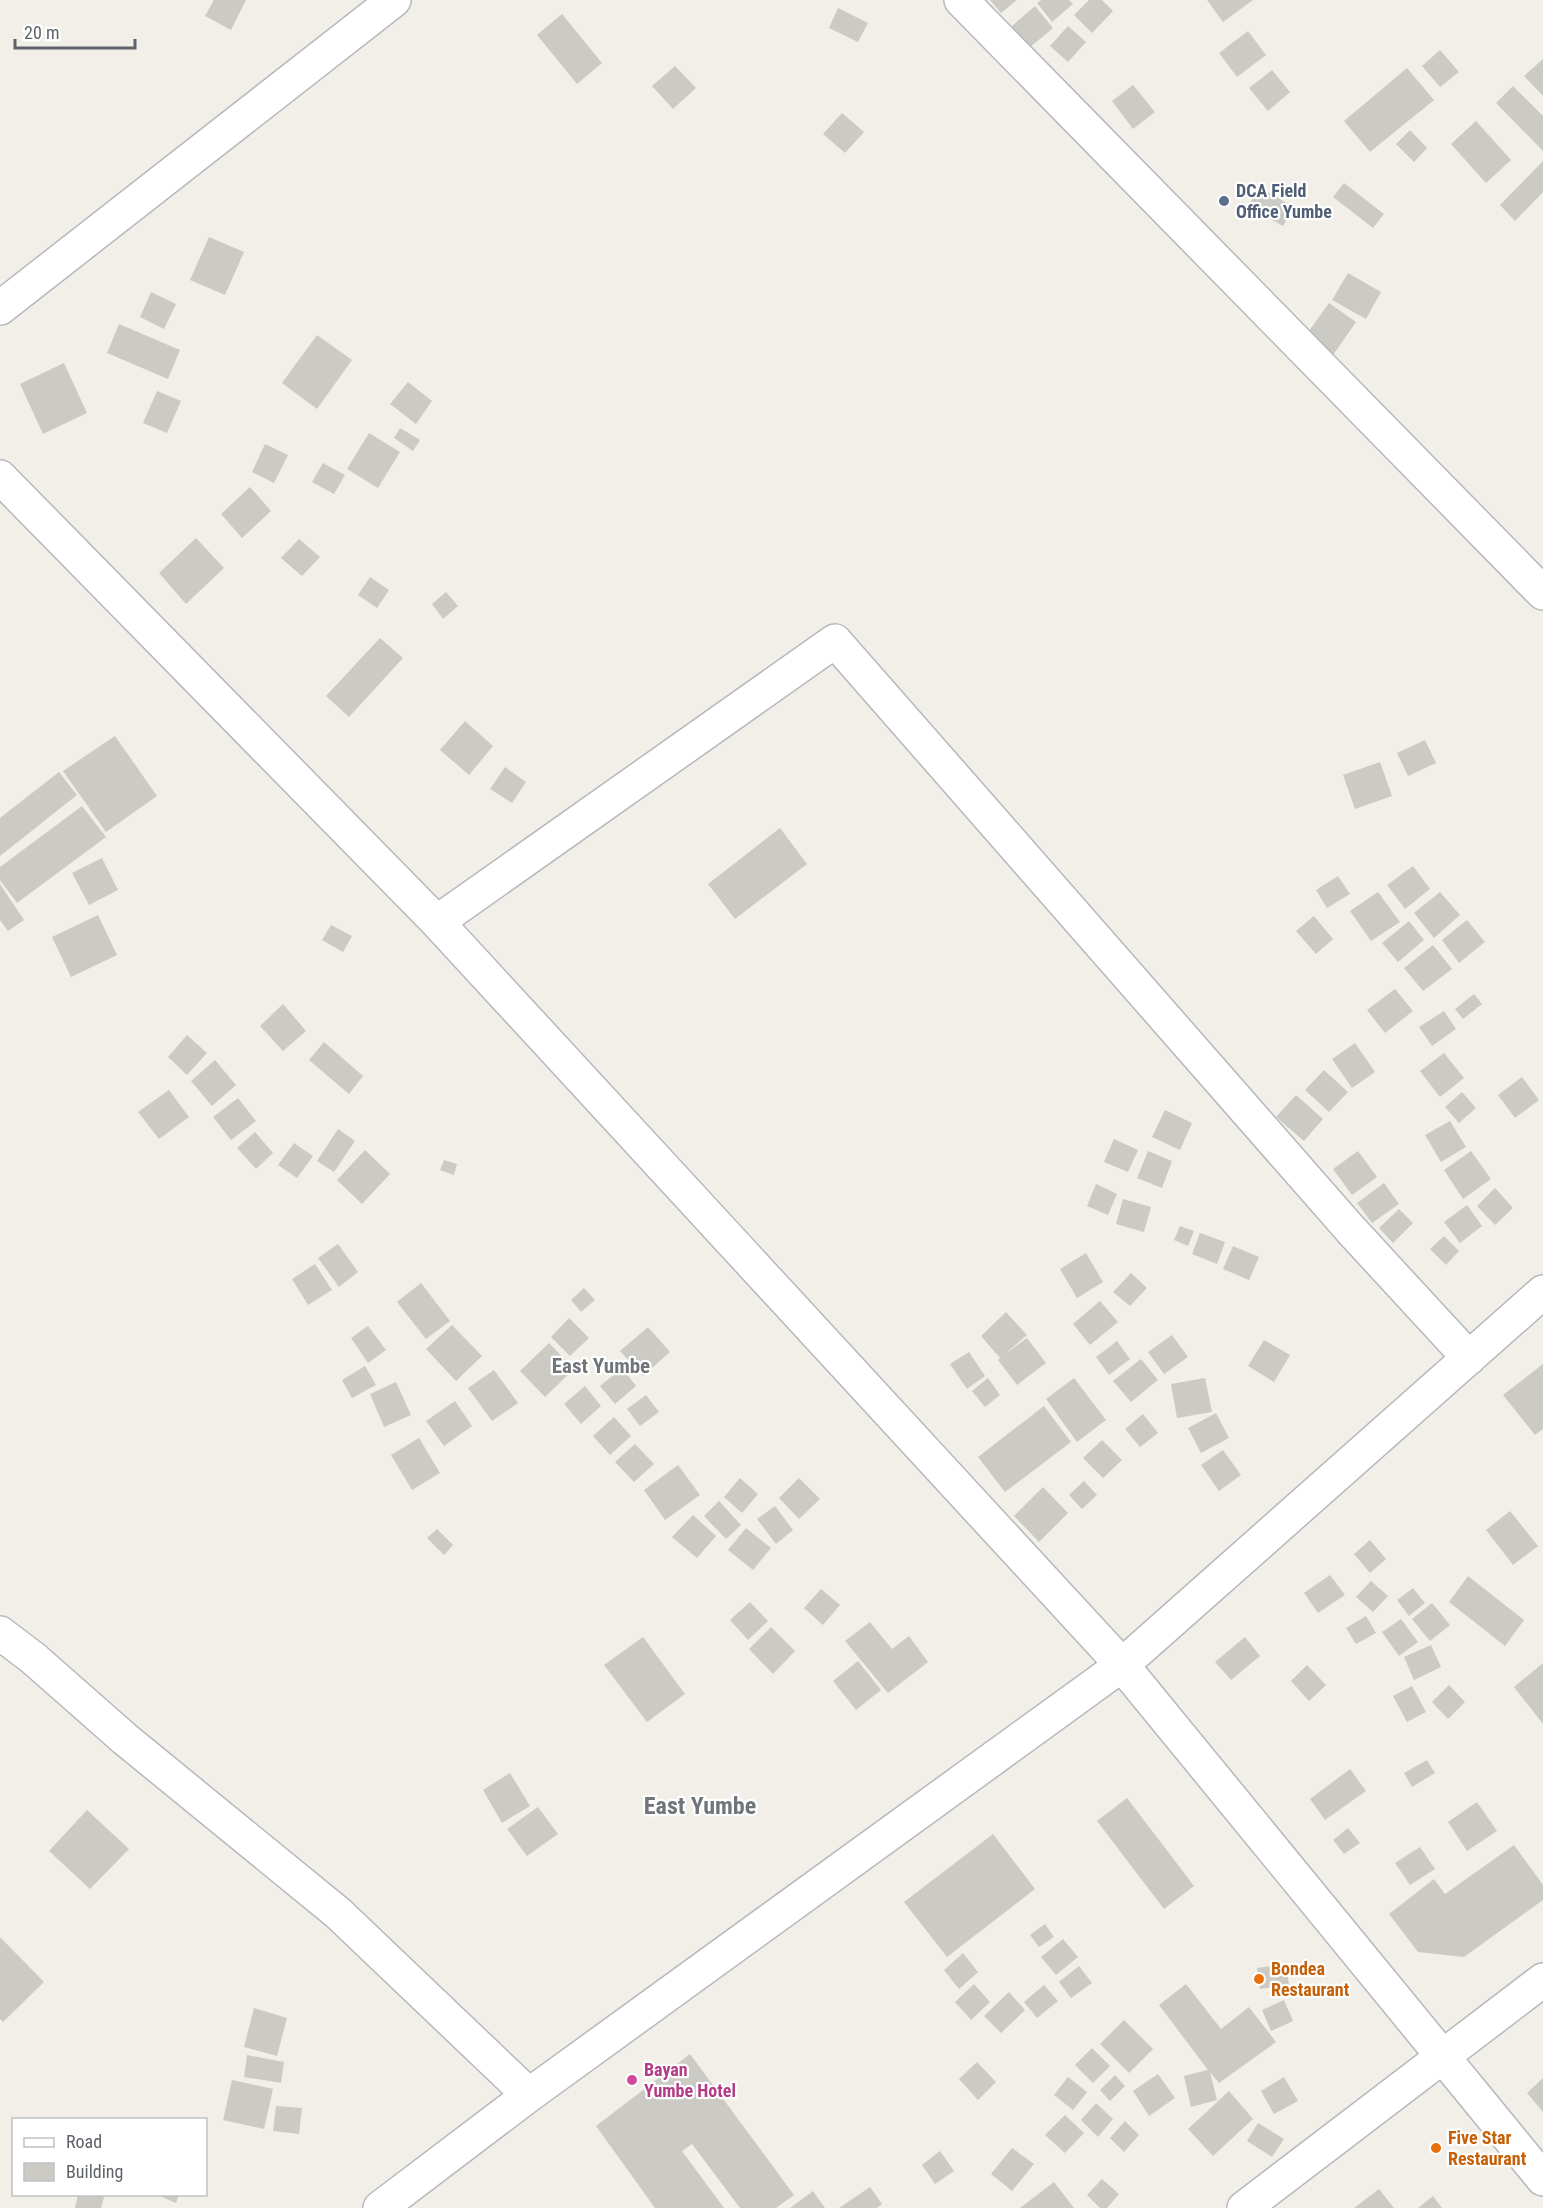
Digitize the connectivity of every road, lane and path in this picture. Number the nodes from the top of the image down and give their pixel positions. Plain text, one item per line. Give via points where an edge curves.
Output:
1 (394, 0) edge
2 (961, 0) edge
3 (0, 308) edge
4 (0, 477) edge
5 (1543, 593) edge
6 (437, 922) junction
7 (1543, 1292) edge
8 (1469, 1358) junction
9 (0, 1633) edge
10 (1122, 1665) junction
11 (1543, 1980) edge
12 (1443, 2057) junction
13 (529, 2095) junction
14 (1543, 2179) edge
15 (380, 2208) edge
16 (1244, 2208) edge

1 - 3 street
2 - 5 street
4 - 6 street
6 - 8 street via 835,641 1343,1221
6 - 10 street
7 - 8 street
8 - 10 street
9 - 13 street via 338,1913
10 - 12 street
10 - 13 street
11 - 12 street
12 - 14 street
12 - 16 street
13 - 15 street

